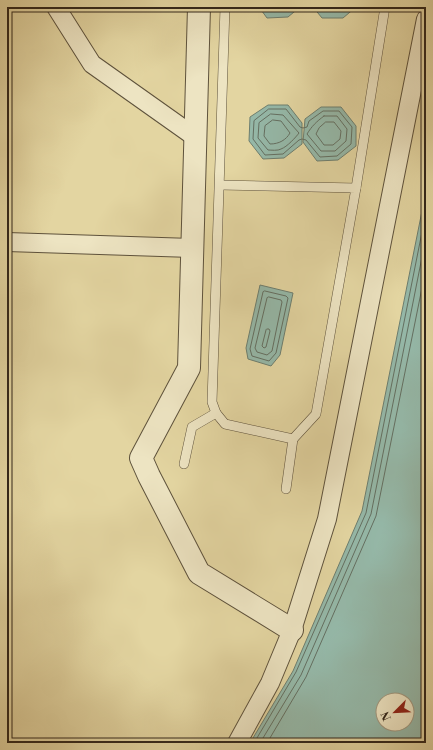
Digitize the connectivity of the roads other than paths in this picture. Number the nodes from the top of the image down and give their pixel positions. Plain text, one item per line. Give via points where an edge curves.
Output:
1 (56, 7) edge
2 (199, 7) edge
3 (225, 7) edge
4 (385, 7) edge
5 (426, 19) edge
6 (195, 137) junction
7 (220, 185) junction
8 (356, 188) junction
9 (7, 242) edge
10 (192, 248) junction
11 (216, 413) junction
12 (293, 439) junction
13 (184, 464) dead end
14 (286, 489) dead end
15 (292, 630) junction
16 (237, 743) edge

1 - 6 street via 92,64
2 - 6 street
3 - 7 lane
4 - 8 lane
5 - 15 street via 327,519
6 - 10 street
7 - 8 lane
7 - 11 lane via 212,402
8 - 12 lane via 316,414
9 - 10 street
10 - 15 street via 189,368 141,458 199,572
11 - 12 lane via 224,424
11 - 13 lane via 192,427
12 - 14 lane
15 - 16 street via 270,683

